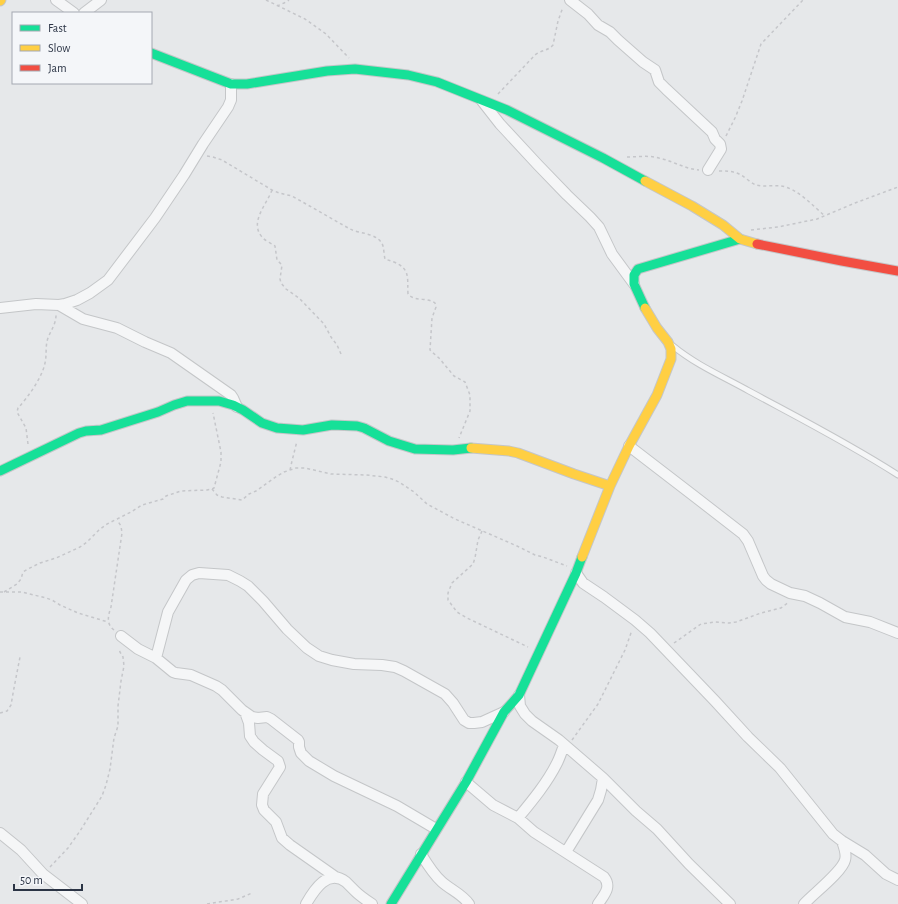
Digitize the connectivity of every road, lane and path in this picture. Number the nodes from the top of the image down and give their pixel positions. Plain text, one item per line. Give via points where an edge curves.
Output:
1 (56, 0) edge
2 (101, 0) edge
3 (266, 0) edge
4 (289, 0) edge
5 (803, 0) edge
6 (568, 1) edge
7 (277, 6) junction
8 (73, 12) edge
9 (85, 12) edge
10 (152, 53) edge
11 (355, 69) junction
12 (231, 84) junction
13 (482, 100) junction
14 (721, 146) junction
15 (198, 152) junction
16 (624, 158) dead end
17 (708, 170) junction
18 (898, 187) edge
19 (272, 190) junction
20 (825, 216) junction
21 (747, 231) dead end
22 (740, 239) junction
23 (898, 271) edge
24 (634, 284) junction
25 (56, 305) junction
26 (0, 308) edge
27 (668, 342) junction
28 (341, 354) dead end
29 (211, 401) junction
30 (237, 407) junction
31 (303, 430) junction
32 (628, 446) junction
33 (453, 450) junction
34 (32, 456) junction
35 (290, 470) junction
36 (0, 471) edge
37 (898, 475) edge
38 (610, 486) junction
39 (212, 489) junction
40 (117, 520) junction
41 (482, 531) junction
42 (576, 573) junction
43 (0, 592) edge
44 (4, 592) junction
45 (799, 595) junction
46 (636, 620) junction
47 (108, 622) junction
48 (898, 633) edge
49 (121, 636) junction
50 (665, 648) junction
51 (539, 652) junction
52 (20, 657) dead end
53 (156, 658) junction
54 (519, 695) junction
55 (0, 712) edge
56 (245, 712) junction
57 (504, 712) junction
58 (566, 746) junction
59 (603, 778) junction
60 (466, 782) junction
61 (518, 818) junction
62 (436, 829) junction
63 (0, 833) edge
64 (842, 841) junction
65 (566, 852) junction
66 (420, 854) junction
67 (43, 874) junction
68 (337, 878) junction
69 (898, 880) edge
70 (252, 893) dead end
71 (80, 903) edge
72 (207, 904) edge
73 (306, 904) edge
74 (372, 904) edge
75 (391, 904) edge
76 (470, 904) edge
77 (598, 904) edge
78 (730, 904) edge
79 (804, 904) edge

1 - 8 street
2 - 9 street
3 - 7 path
4 - 7 path
5 - 14 path via 761,44 737,112
6 - 13 path via 558,20 553,46 538,52 499,92
6 - 14 street via 588,14 598,25 655,70 663,85 712,132
7 - 11 path via 326,34 348,57
10 - 12 street
11 - 12 street
11 - 13 street via 408,75 437,82
12 - 15 street via 230,104
13 - 22 street via 507,110 664,190 723,225
13 - 24 street via 500,124 599,227 612,254
14 - 17 street
15 - 19 path via 222,160
15 - 25 street via 155,218 108,280 78,300
16 - 17 path via 659,158 685,167
17 - 20 path via 735,172 761,186 789,188
18 - 20 path
19 - 28 path via 260,213 258,231 275,246 277,260 282,265 281,283 300,298 324,324
19 - 33 path via 292,196 355,232 373,235 381,242 385,259 406,270 410,297 435,303 430,350 454,376 465,382 470,395 470,411
20 - 21 path
22 - 23 street
22 - 24 street via 638,269 634,275
24 - 27 street via 657,328
25 - 26 street via 36,304
25 - 30 street via 83,319 117,328 171,353 231,395
25 - 34 path via 56,320 48,338 44,367 34,387 16,412 26,428
27 - 32 street via 671,359 666,374
27 - 37 lane via 706,368 852,446
29 - 30 street
29 - 34 street via 187,401 101,430 79,433
29 - 39 path via 221,452 217,481
30 - 31 street via 267,425
31 - 33 street via 332,425 357,426 405,447
31 - 35 path via 298,438
32 - 38 street
32 - 45 street via 743,534 766,580
33 - 38 street via 475,448 518,453
34 - 36 street
35 - 39 path via 242,500 222,497
35 - 41 path via 305,468 331,474 392,479 400,482 427,504
38 - 42 street
39 - 40 path via 181,491 142,505
40 - 44 path via 107,524 80,547 23,572 21,579
40 - 47 path via 122,533
41 - 42 path via 535,555 573,568
41 - 51 path via 473,564 452,583 448,600 457,612 467,618
42 - 46 street via 583,582
42 - 51 street
43 - 44 path
44 - 47 path via 22,592 46,598 78,613
45 - 48 street via 820,603 844,617 870,622
45 - 50 path via 781,608 736,622 701,624
46 - 50 street
46 - 58 path via 625,650 598,704
47 - 49 path via 112,630
49 - 53 street
49 - 67 path via 119,649 124,666 118,726 106,785 80,832
50 - 64 street via 780,768 833,834
51 - 54 street
52 - 55 path via 11,705 7,711
53 - 56 street via 176,673 191,675 216,686
53 - 57 street via 168,612 186,580 199,573 228,575 248,586 287,629 307,648 320,656 354,664 394,667 404,671 445,694 469,723 482,722
54 - 57 street
54 - 58 street via 520,706 525,714
56 - 62 street via 255,718 271,719 298,740 301,753 309,761
56 - 68 street via 250,736 254,742 280,763 263,794 264,810 276,822 282,838
57 - 60 street
58 - 59 street
58 - 61 street via 557,764
59 - 65 street via 598,800
59 - 78 street
60 - 61 street via 493,804
60 - 62 street
61 - 65 street via 534,832
62 - 66 street
63 - 67 street via 21,850
64 - 69 street
64 - 79 street via 845,861 836,874
65 - 77 street via 607,880 607,889
66 - 75 street
66 - 76 street via 442,883
67 - 71 street
68 - 73 street via 325,880
68 - 74 street via 345,881
70 - 72 path via 238,899

